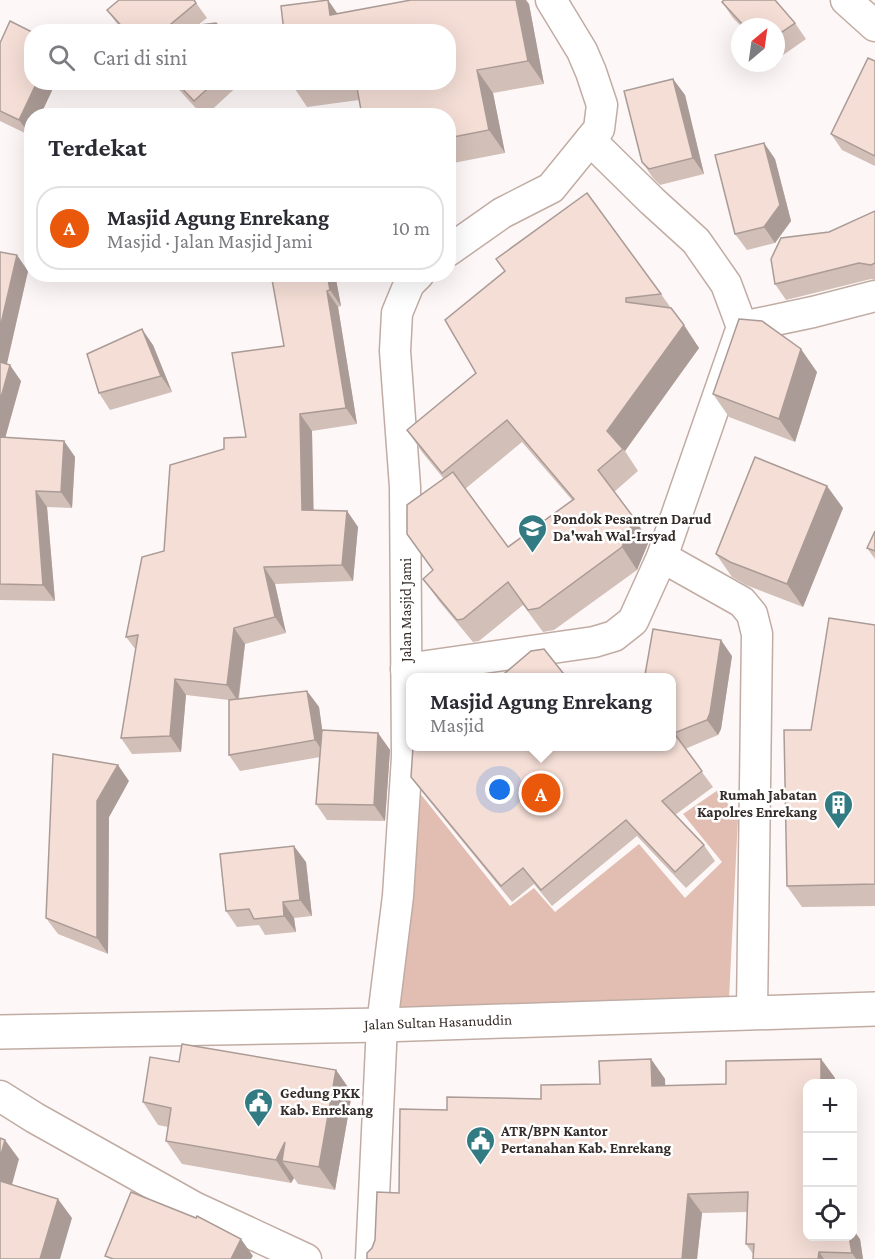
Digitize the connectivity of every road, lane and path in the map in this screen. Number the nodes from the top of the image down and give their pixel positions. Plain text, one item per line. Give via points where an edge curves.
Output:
1 (552, 0) edge
2 (846, 0) edge
3 (875, 26) edge
4 (590, 140) junction
5 (456, 246) edge
6 (411, 282) edge
7 (875, 296) edge
8 (742, 327) junction
9 (662, 557) junction
10 (406, 669) junction
11 (406, 673) edge
12 (407, 751) edge
13 (875, 1009) edge
14 (752, 1012) junction
15 (382, 1024) junction
16 (0, 1032) edge
17 (0, 1096) edge
18 (306, 1259) edge
19 (372, 1259) edge

1 - 4 street via 582,51 602,105 599,129
2 - 3 street
4 - 5 street via 551,188 502,213
4 - 8 street via 696,241 726,285
6 - 10 street, Jalan Masjid Jami via 397,313 396,341 405,487
7 - 8 street
8 - 9 street
9 - 10 street via 633,621 614,636
9 - 14 street via 742,602 752,614 757,634
10 - 11 street, Jalan Masjid Jami
12 - 15 street, Jalan Masjid Jami via 398,896
13 - 14 highway, Jalan Sultan Hasanuddin
14 - 15 highway, Jalan Sultan Hasanuddin
15 - 16 highway, Jalan Sultan Hasanuddin
15 - 19 street, Jalan Masjid Jami
17 - 18 street via 194,1206

